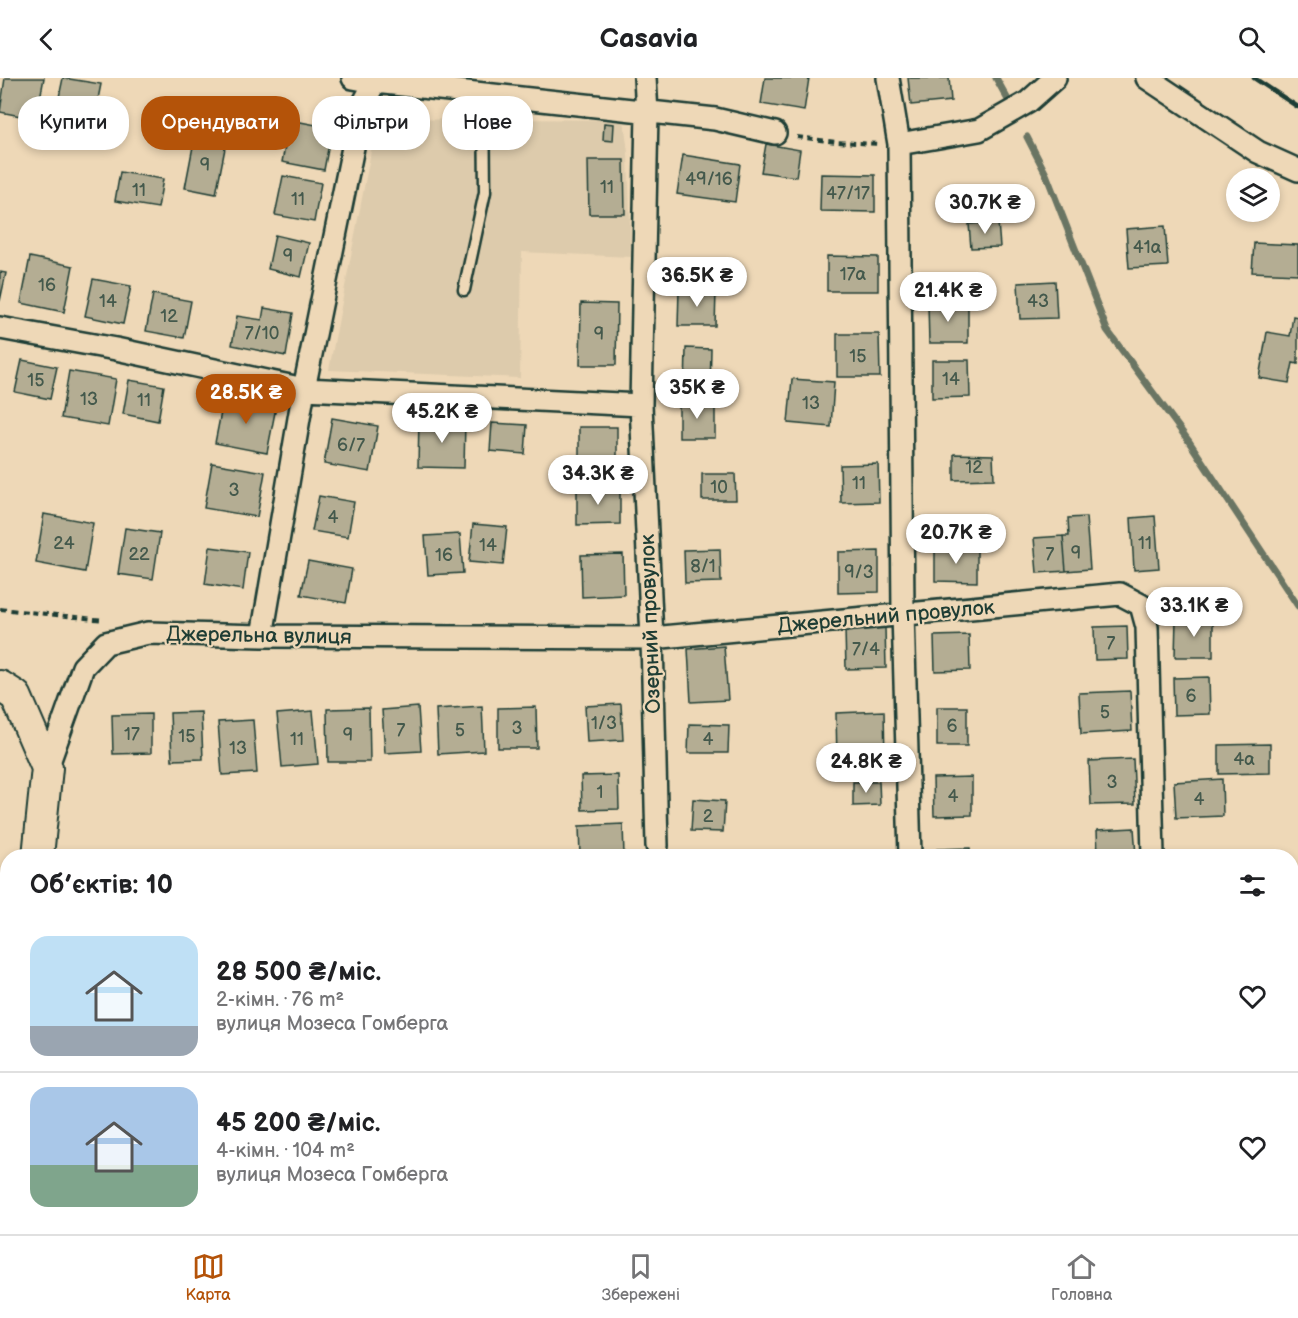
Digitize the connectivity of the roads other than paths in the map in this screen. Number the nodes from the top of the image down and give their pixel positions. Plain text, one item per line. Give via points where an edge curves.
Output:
1 (353, 78) edge
2 (645, 78) edge
3 (888, 78) edge
4 (1055, 78) edge
5 (1147, 78) edge
6 (376, 80) edge
7 (484, 94) junction
8 (647, 113) junction
9 (775, 134) road end
10 (899, 144) junction
11 (1298, 170) edge
12 (464, 290) dead end
13 (0, 328) edge
14 (304, 389) junction
15 (641, 405) junction
16 (903, 613) junction
17 (262, 636) junction
18 (652, 638) junction
19 (0, 686) edge
20 (47, 768) junction
21 (657, 846) dead end
22 (39, 849) edge
23 (910, 849) edge
24 (1153, 849) edge

1 - 6 street
2 - 8 street, Озерний провулок
3 - 10 street
4 - 10 street via 1028,102 979,130
5 - 11 street via 1258,152
6 - 7 street
6 - 14 street via 361,108
7 - 8 street
7 - 12 lane via 485,192
8 - 9 street via 715,119
8 - 15 street, Озерний провулок
10 - 16 street
13 - 14 street
14 - 15 street
14 - 17 street
15 - 18 street, Озерний провулок
16 - 18 street, Джерельний провулок
16 - 23 street
16 - 24 street, Джерельний провулок via 1120,594 1141,605 1147,627
17 - 18 street, Джерельна вулиця
17 - 20 street, Джерельна вулиця via 148,633 106,643 83,667
18 - 21 street, Озерний провулок
19 - 20 street via 16,696
20 - 22 street

